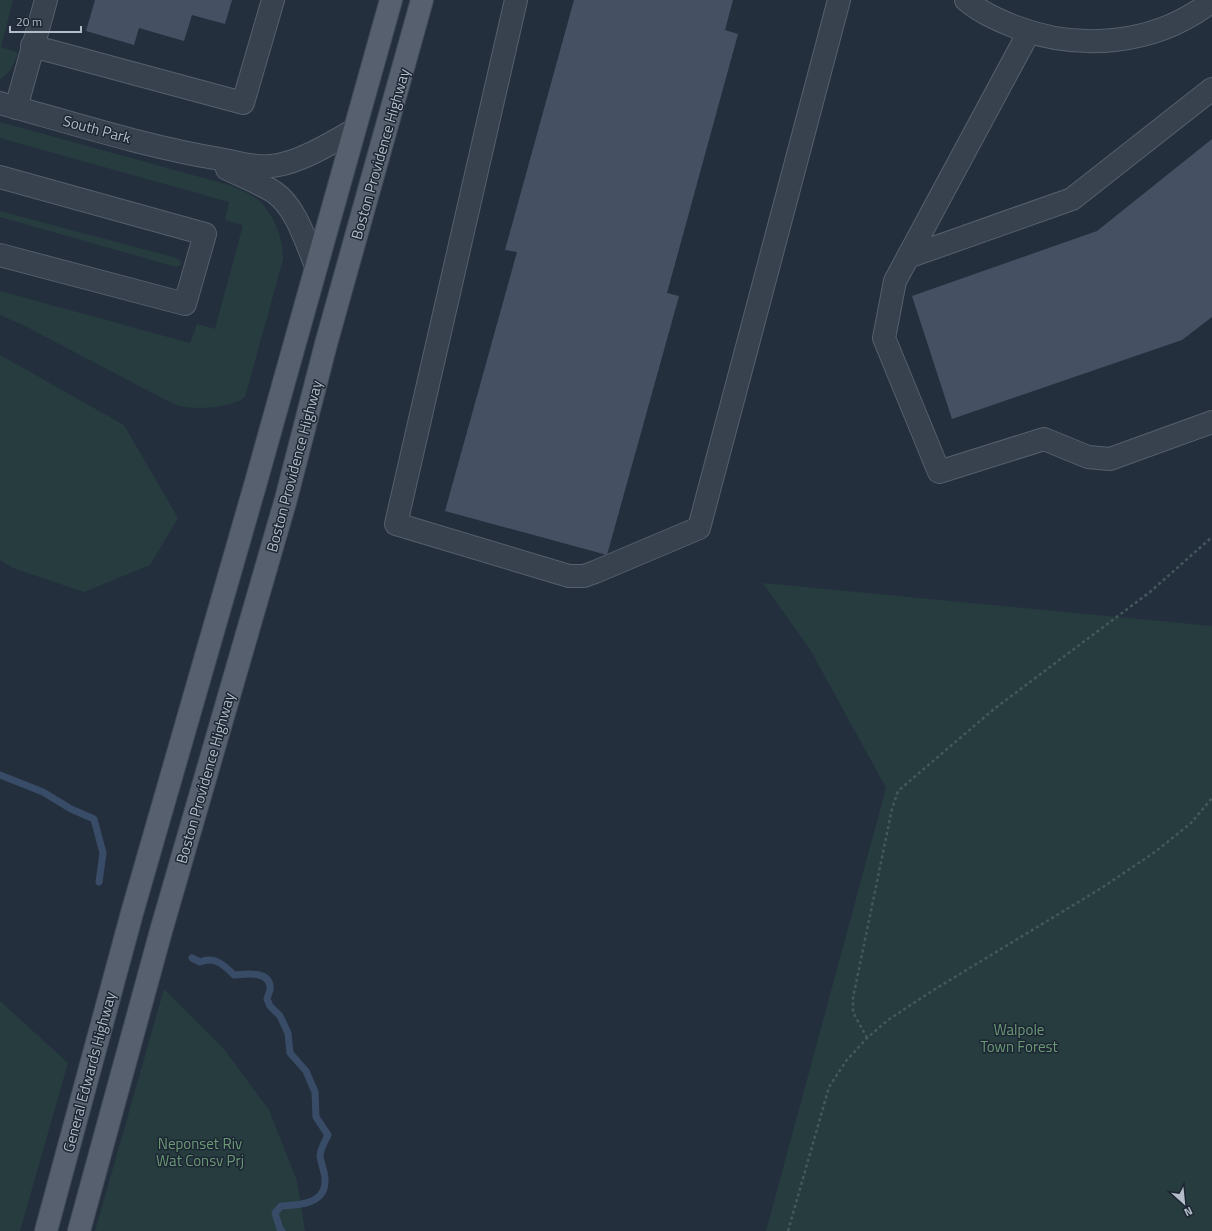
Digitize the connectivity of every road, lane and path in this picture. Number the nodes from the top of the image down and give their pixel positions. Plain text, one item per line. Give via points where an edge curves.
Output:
1 (46, 0) edge
2 (273, 0) edge
3 (391, 0) edge
4 (422, 0) edge
5 (516, 0) edge
6 (839, 0) edge
7 (966, 0) edge
8 (1212, 1) edge
9 (1029, 32) junction
10 (32, 46) junction
11 (1212, 89) edge
12 (8, 106) edge
13 (354, 130) junction
14 (194, 155) junction
15 (0, 177) edge
16 (0, 255) edge
17 (908, 257) junction
18 (316, 266) junction
19 (1212, 422) edge
20 (1212, 537) edge
21 (1212, 798) edge
22 (132, 912) joint
23 (867, 1038) junction
24 (46, 1231) edge
25 (79, 1231) edge
26 (788, 1231) edge

1 - 10 street
2 - 10 street via 243,103
3 - 13 main road, Boston Providence Highway
4 - 25 main road, Boston Providence Highway via 326,344 286,499 161,931
5 - 6 street via 396,524 569,576 584,576 595,572 699,528
7 - 9 street via 987,15
8 - 9 street via 1188,17 1132,38 1072,40
9 - 17 street
10 - 12 street
11 - 17 street via 1072,198
12 - 14 street, South Park
13 - 14 street, South Park via 323,148 272,166 252,166
13 - 18 main road, Boston Providence Highway
14 - 18 street, South Park via 274,193 295,219
15 - 16 street via 205,234 185,304
17 - 19 street via 895,281 884,338 939,472 1044,439 1088,457 1110,459
18 - 22 main road, Boston Providence Highway
20 - 23 path via 1150,592 994,709 898,791 892,809 853,998 853,1012
21 - 23 path via 1191,823 1155,852 1103,887 932,991 888,1020
22 - 24 main road, General Edwards Highway
23 - 26 path via 846,1061 829,1087

